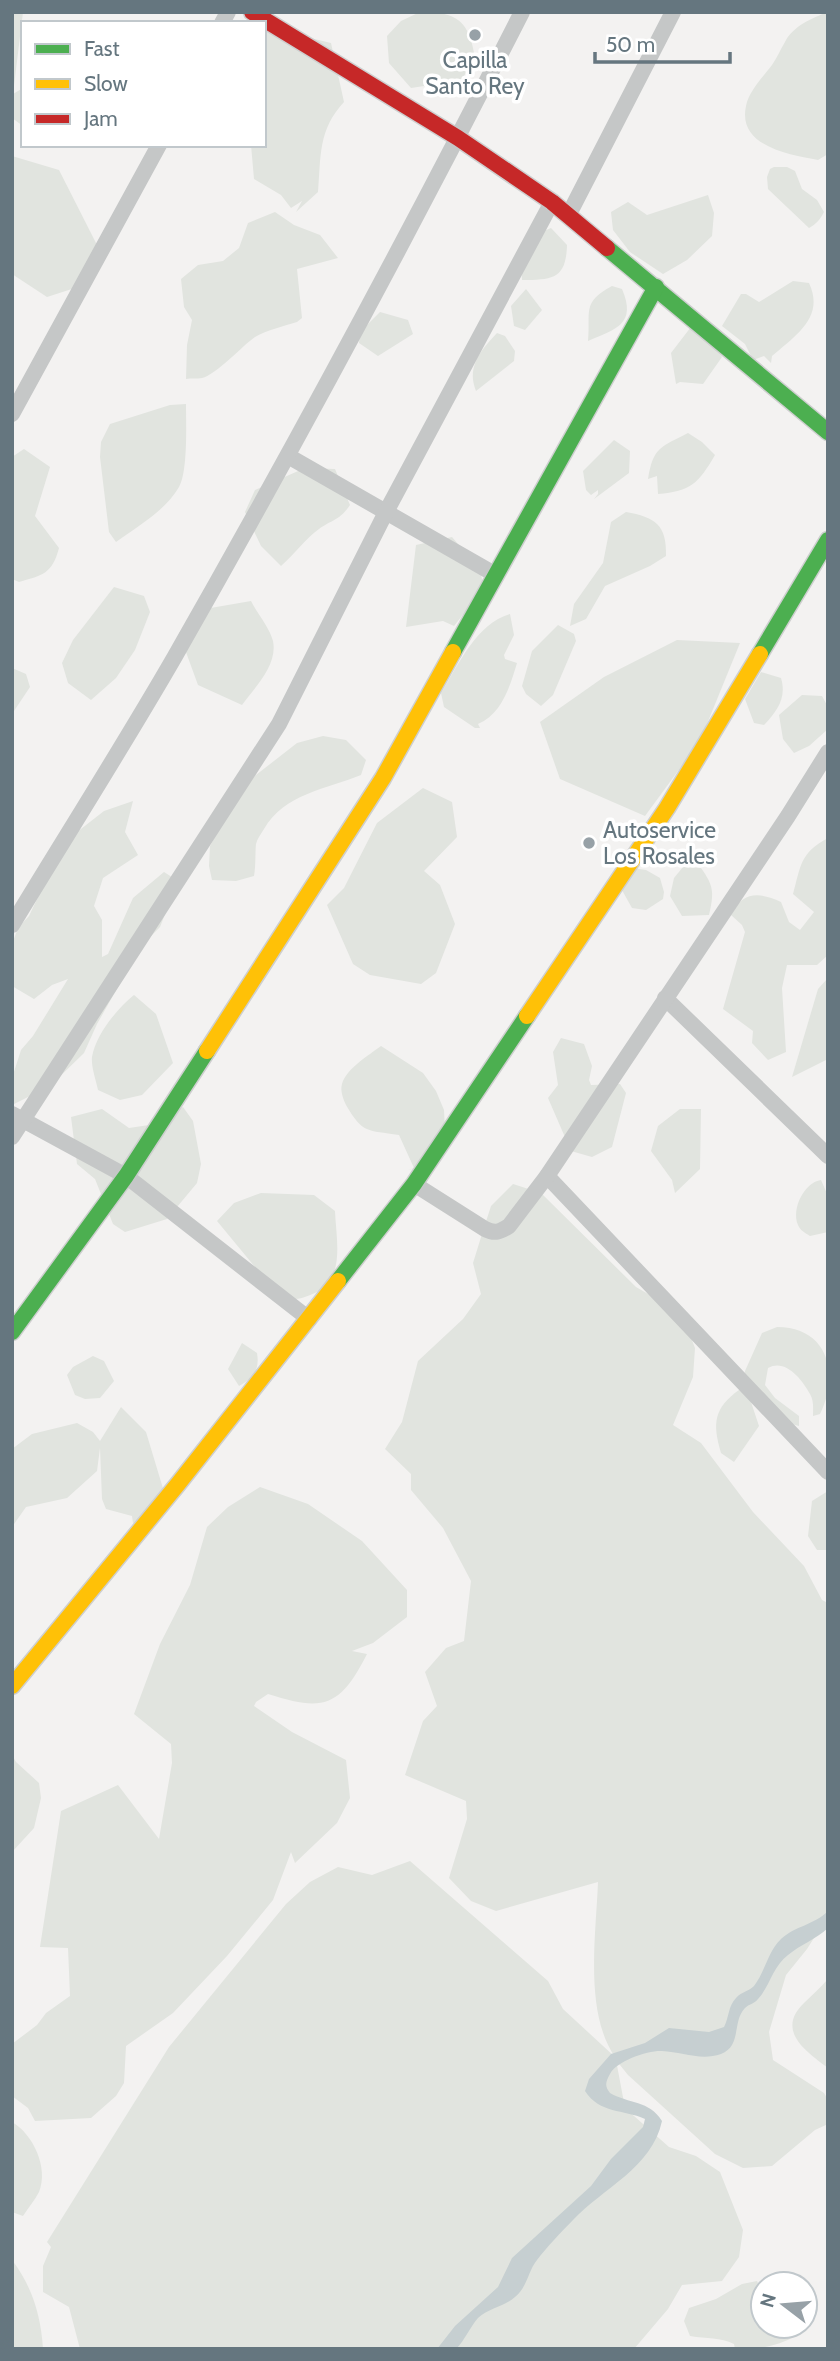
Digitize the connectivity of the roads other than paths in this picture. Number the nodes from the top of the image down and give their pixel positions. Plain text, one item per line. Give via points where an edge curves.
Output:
1 (252, 12) edge
2 (522, 12) edge
3 (673, 12) edge
4 (458, 138) junction
5 (158, 147) edge
6 (552, 202) junction
7 (569, 214) junction
8 (656, 287) junction
9 (12, 414) edge
10 (828, 432) edge
11 (288, 456) junction
12 (386, 512) junction
13 (828, 540) edge
14 (496, 575) junction
15 (828, 752) edge
16 (12, 925) edge
17 (665, 998) junction
18 (18, 1118) edge
19 (12, 1137) edge
20 (828, 1156) edge
21 (126, 1176) junction
22 (547, 1176) junction
23 (414, 1184) junction
24 (309, 1320) junction
25 (12, 1332) edge
26 (828, 1472) edge
27 (12, 1686) edge

1 - 4 main road
2 - 4 street
3 - 7 street
4 - 6 main road
4 - 11 street
5 - 9 street
6 - 7 main road
6 - 12 street
7 - 8 main road
8 - 10 main road
8 - 14 main road
11 - 12 street
11 - 16 street via 172,661
12 - 14 street
12 - 18 street via 279,724
13 - 23 main road via 667,808
14 - 21 main road via 383,778
15 - 17 street
17 - 20 street
17 - 22 street
18 - 19 street
18 - 21 street
21 - 24 street
21 - 25 main road
22 - 23 street via 509,1226 493,1232
22 - 26 street
23 - 24 main road
24 - 27 main road

